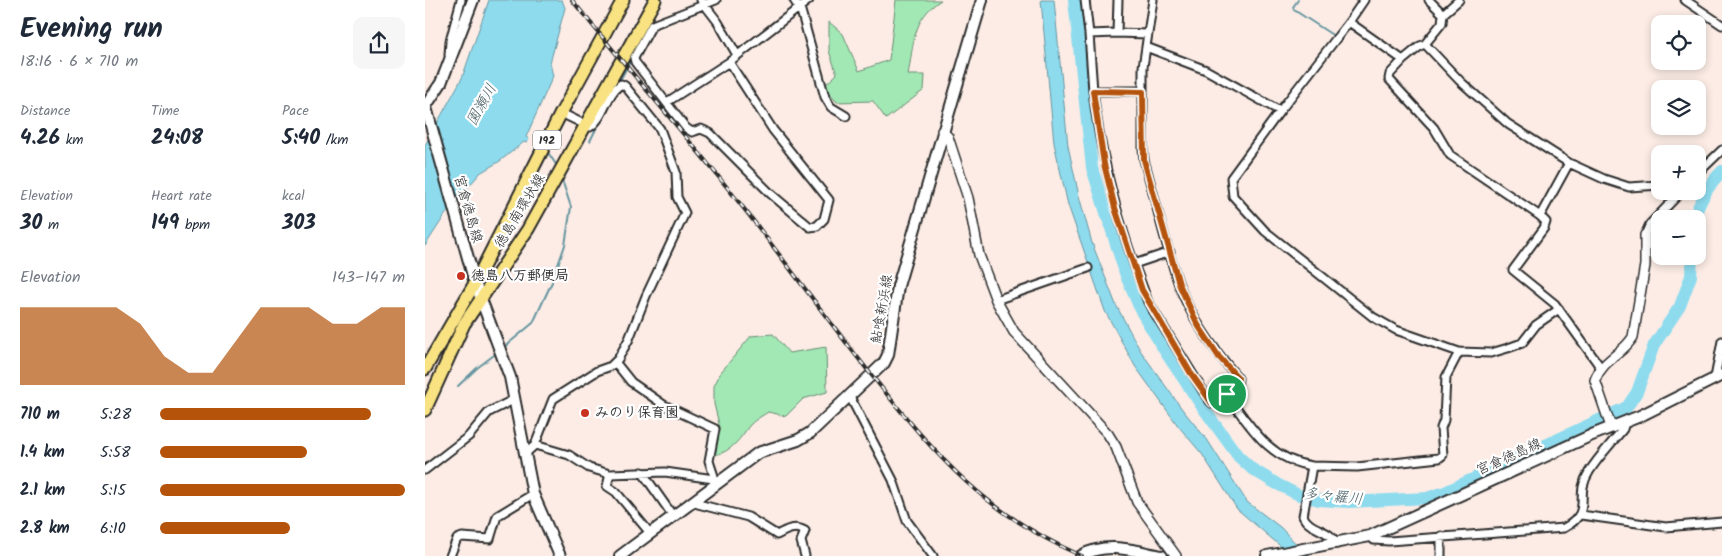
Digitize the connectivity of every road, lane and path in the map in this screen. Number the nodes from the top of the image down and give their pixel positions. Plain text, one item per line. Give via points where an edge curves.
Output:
1 (461, 0) edge
2 (473, 0) edge
3 (655, 0) edge
4 (716, 0) edge
5 (794, 0) edge
6 (809, 0) edge
7 (982, 0) edge
8 (1085, 0) edge
9 (1118, 0) edge
10 (1153, 0) edge
11 (1364, 0) edge
12 (1429, 0) edge
13 (1459, 0) edge
14 (1685, 0) edge
15 (619, 1) edge
16 (703, 2) edge
17 (799, 8) junction
18 (1443, 14) junction
19 (1349, 22) junction
20 (1722, 25) edge
21 (1117, 33) junction
22 (1089, 34) junction
23 (1148, 34) junction
24 (1425, 44) junction
25 (1147, 46) junction
26 (737, 55) junction
27 (1403, 60) junction
28 (729, 62) junction
29 (448, 65) junction
30 (1093, 91) junction
31 (1143, 92) junction
32 (667, 102) junction
33 (426, 107) edge
34 (1280, 111) junction
35 (561, 113) junction
36 (846, 116) dead end
37 (585, 126) junction
38 (942, 131) junction
39 (1722, 150) edge
40 (1569, 163) junction
41 (1706, 165) edge
42 (1651, 186) edge
43 (1673, 200) edge
44 (1540, 216) junction
45 (1645, 235) joint
46 (1170, 252) junction
47 (1134, 264) junction
48 (1088, 268) dead end
49 (475, 283) junction
50 (481, 298) junction
51 (996, 300) junction
52 (1559, 309) junction
53 (1722, 342) edge
54 (1459, 352) junction
55 (615, 362) junction
56 (1601, 368) junction
57 (425, 369) edge
58 (1719, 377) edge
59 (1227, 394) junction
60 (850, 397) junction
61 (515, 399) junction
62 (425, 410) edge
63 (1625, 422) junction
64 (1610, 425) junction
65 (535, 445) junction
66 (525, 454) junction
67 (1313, 466) junction
68 (425, 470) edge
69 (642, 472) junction
70 (610, 474) junction
71 (715, 481) junction
72 (533, 494) junction
73 (693, 500) junction
74 (1581, 515) junction
75 (673, 516) junction
76 (1722, 522) edge
77 (650, 533) junction
78 (1370, 536) junction
79 (1441, 536) junction
80 (1337, 544) junction
81 (451, 556) edge
82 (560, 556) edge
83 (620, 556) edge
84 (805, 556) edge
85 (933, 556) edge
86 (1081, 556) edge
87 (1162, 556) edge
88 (1176, 556) edge
89 (1267, 556) edge
90 (1441, 556) edge

1 - 29 street via 450,40
2 - 29 main road
3 - 37 highway, 徳島南環状線 / 192
4 - 16 street
5 - 17 street
6 - 17 street
7 - 38 main road, 鮎喰新浜線
8 - 22 street
9 - 21 street
10 - 23 street
11 - 19 street
12 - 18 street
13 - 18 street
14 - 20 street
15 - 35 highway, 徳島南環状線 / 192
16 - 26 street
16 - 32 street via 652,25 634,58
17 - 26 street
17 - 36 street via 825,97 831,107
18 - 24 street via 1442,23
19 - 27 street
19 - 34 street
21 - 22 street
21 - 23 street
22 - 30 street
23 - 25 street
24 - 27 street
24 - 40 street via 1460,81 1509,124
25 - 31 street
25 - 34 street via 1206,70
26 - 28 street
27 - 44 street via 1389,79 1434,128 1450,155
28 - 32 street
28 - 32 street via 773,130 829,200 824,219 817,226 810,227 771,194 710,134 701,129 693,132 686,128
29 - 33 main road
30 - 31 street
30 - 47 street via 1104,164
31 - 46 street via 1144,160
33 - 49 main road, 宮倉徳島線
34 - 54 street via 1231,178 1233,196 1265,231 1373,317 1396,330
35 - 37 street
35 - 49 highway, 徳島南環状線 / 192
37 - 50 highway, 徳島南環状線 / 192 via 512,253
37 - 55 street via 596,123 615,88 621,84 625,86 664,136 676,172 677,197 685,213 629,339
38 - 51 street via 948,137 969,198 979,254
38 - 60 main road, 鮎喰新浜線 via 898,286 888,355 879,370
39 - 41 street
40 - 42 street via 1629,187
40 - 44 street
43 - 45 street via 1650,224
44 - 52 street via 1546,222 1544,228 1513,270
45 - 56 street via 1645,265 1633,337
46 - 47 street
46 - 59 street via 1179,284 1198,325 1219,357 1238,378 1237,386
47 - 59 street via 1148,302 1208,399 1212,403
48 - 51 street
49 - 50 main road, 宮倉徳島線
49 - 57 highway, 徳島南環状線 / 192
50 - 61 main road, 宮倉徳島線
50 - 62 highway, 徳島南環状線 / 192 via 453,345
51 - 88 street via 1014,332 1108,434 1137,502
52 - 54 street via 1536,325 1521,343 1491,353
52 - 56 street
53 - 58 street
54 - 67 street via 1446,377 1441,428 1443,455 1357,467
55 - 65 street via 553,399
55 - 71 street via 631,382 664,405 715,429 709,462
56 - 64 street via 1595,380
58 - 63 main road, 宮倉徳島線
59 - 67 street via 1259,438 1294,464
60 - 71 main road, 鮎喰新浜線 via 798,440 758,453
60 - 85 street via 893,480 907,521
61 - 66 main road
61 - 68 street via 489,412 469,436
63 - 64 main road, 宮倉徳島線
63 - 74 street via 1588,473 1582,487
64 - 78 main road, 宮倉徳島線
65 - 66 street
65 - 70 street via 569,455 589,468
66 - 72 main road
67 - 80 street via 1303,516 1331,535
69 - 70 street
69 - 71 street via 665,472
69 - 75 street
70 - 77 street via 607,486 616,492
71 - 73 main road, 鮎喰新浜線
72 - 81 street via 497,516 489,539 457,538
72 - 82 main road
73 - 75 main road, 鮎喰新浜線
73 - 84 street via 749,516 777,535 794,527 802,529 805,531 801,541
74 - 76 street via 1666,527
74 - 79 street via 1564,528
75 - 77 main road, 鮎喰新浜線
77 - 83 main road, 鮎喰新浜線
78 - 79 street via 1374,540 1389,541
78 - 80 main road, 宮倉徳島線
79 - 90 street
80 - 89 main road, 宮倉徳島線
86 - 87 main road via 1109,547

